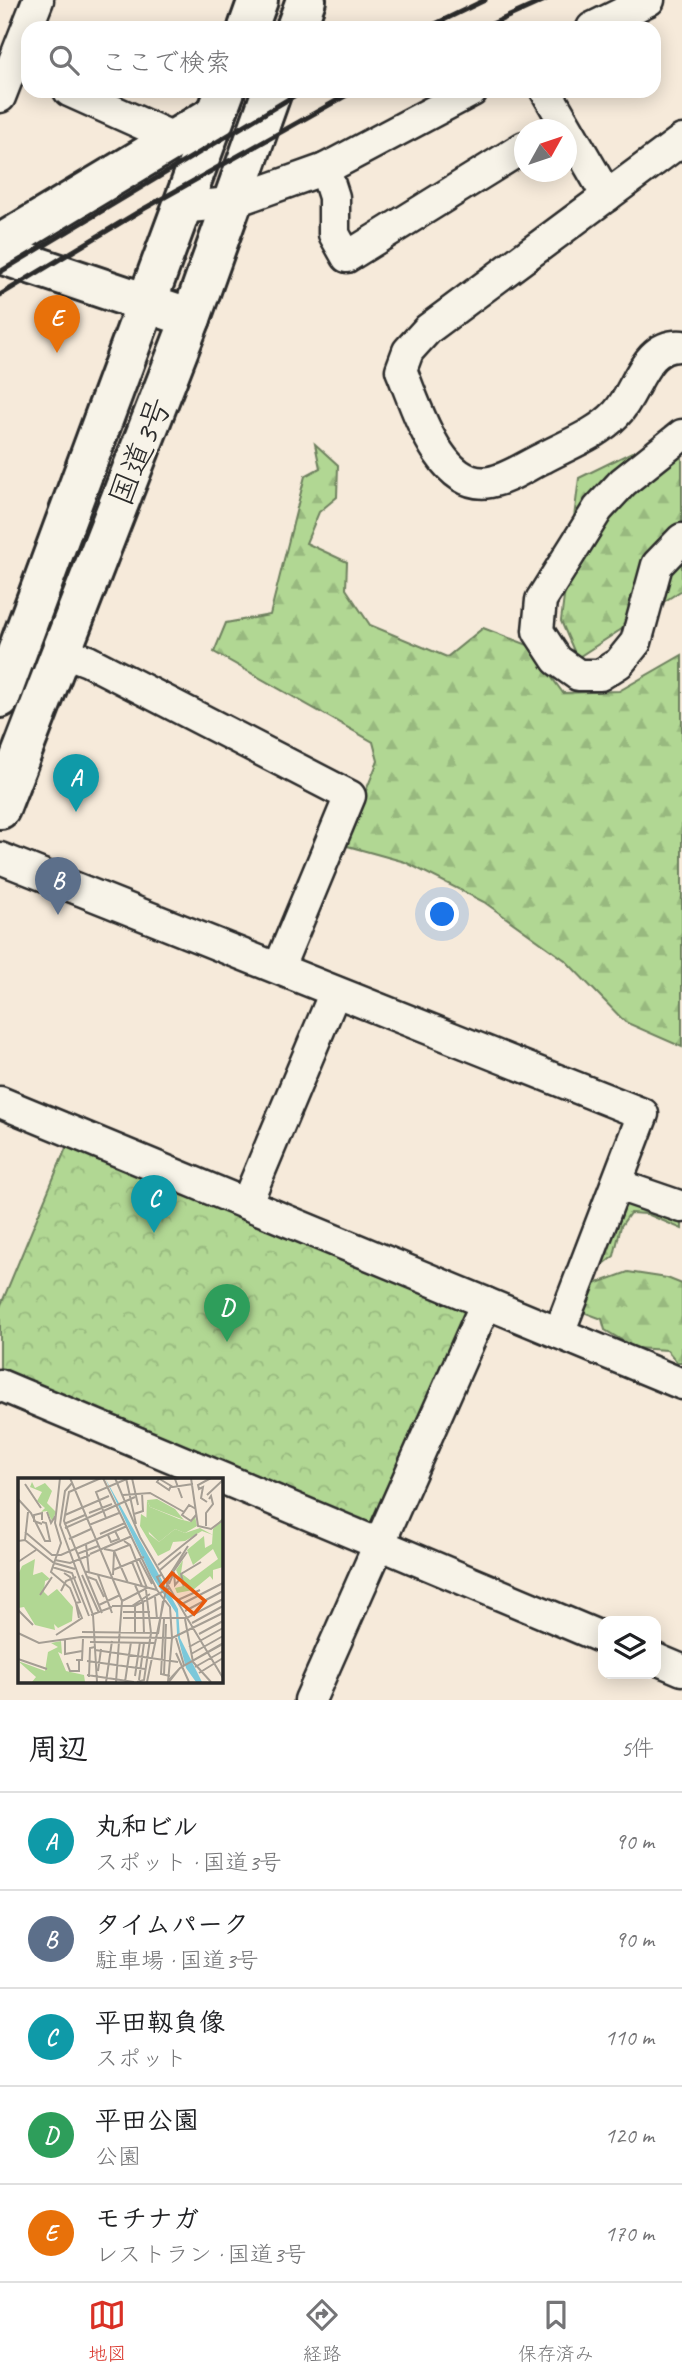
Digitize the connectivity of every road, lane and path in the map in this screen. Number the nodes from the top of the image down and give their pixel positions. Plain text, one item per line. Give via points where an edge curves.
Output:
1 (38, 0) edge
2 (258, 0) edge
3 (306, 0) edge
4 (649, 0) edge
5 (33, 21) edge
6 (250, 21) edge
7 (298, 21) edge
8 (606, 21) edge
9 (20, 69) edge
10 (0, 97) edge
11 (85, 98) edge
12 (269, 98) edge
13 (459, 98) edge
14 (549, 98) edge
15 (220, 102) edge
16 (556, 119) edge
17 (176, 139) junction
18 (682, 140) edge
19 (577, 152) edge
20 (514, 153) edge
21 (325, 169) junction
22 (607, 196) junction
23 (230, 203) junction
24 (180, 208) junction
25 (0, 244) edge
26 (0, 254) edge
27 (146, 304) junction
28 (191, 318) junction
29 (682, 346) edge
30 (682, 435) edge
31 (682, 539) edge
32 (59, 650) junction
33 (2, 687) edge
34 (0, 809) edge
35 (0, 858) edge
36 (279, 967) junction
37 (335, 992) junction
38 (0, 1102) edge
39 (618, 1185) junction
40 (247, 1202) junction
41 (682, 1207) edge
42 (486, 1303) junction
43 (559, 1333) junction
44 (682, 1384) edge
45 (0, 1385) edge
46 (219, 1478) edge
47 (222, 1479) edge
48 (379, 1546) junction
49 (598, 1636) edge
50 (661, 1661) edge
51 (682, 1670) edge
52 (310, 1700) edge

1 - 5 street
2 - 6 main road
3 - 7 main road
4 - 8 street
9 - 10 street
11 - 17 street
12 - 23 main road, 国道3号
13 - 21 street
14 - 16 street
15 - 17 main road
15 - 24 main road, 国道3号
17 - 25 main road
18 - 22 street
19 - 22 street
20 - 21 street via 348,257 334,234 334,197
21 - 23 street
22 - 29 street via 429,329 408,351 401,370 431,442 460,478 491,482 511,475 600,427 617,413 649,360 670,345
23 - 24 street
23 - 28 main road, 国道3号
24 - 27 main road, 国道3号
26 - 27 main road
27 - 28 main road
27 - 33 main road, 国道3号
28 - 32 main road, 国道3号
30 - 31 street via 623,482 598,509 541,600 538,631 557,660 578,675 600,675 619,663 636,642 657,565
32 - 34 main road, 国道3号
32 - 36 street via 350,796
35 - 36 street
36 - 37 street
37 - 39 street via 643,1114
37 - 40 street
38 - 40 street
39 - 41 street
39 - 43 street
40 - 42 street
42 - 43 street
42 - 48 street
43 - 44 street
45 - 46 street
47 - 48 street
48 - 49 street
48 - 52 street
50 - 51 street

